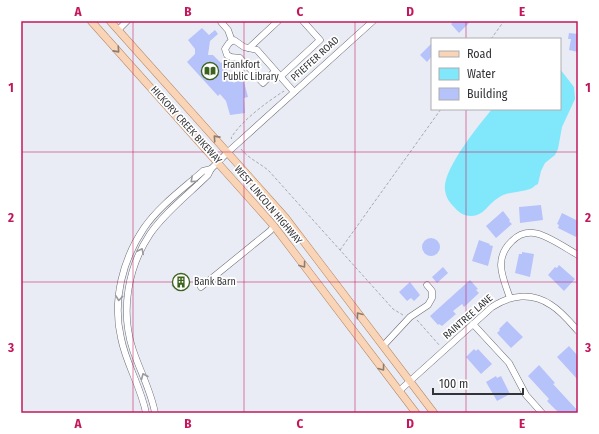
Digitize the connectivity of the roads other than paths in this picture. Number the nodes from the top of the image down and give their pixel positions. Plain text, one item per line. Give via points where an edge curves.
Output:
1 (91, 21) edge
2 (110, 21) edge
3 (127, 21) edge
4 (223, 21) edge
5 (278, 21) edge
6 (303, 21) edge
7 (373, 21) edge
8 (118, 30) junction
9 (232, 41) junction
10 (246, 47) junction
11 (240, 58) junction
12 (276, 71) junction
13 (281, 76) junction
14 (292, 89) junction
15 (228, 152) junction
16 (218, 162) junction
17 (211, 169) junction
18 (274, 226) junction
19 (578, 255) edge
20 (427, 285) dead end
21 (201, 287) dead end
22 (510, 298) junction
23 (473, 324) junction
24 (578, 331) edge
25 (383, 346) junction
26 (410, 382) junction
27 (399, 391) junction
28 (146, 413) edge
29 (155, 413) edge
30 (416, 413) edge
31 (434, 413) edge
32 (542, 413) edge

1 -> 16 main road, WEST LINCOLN HIGHWAY
2 - 8 main road, WEST LINCOLN HIGHWAY
3 - 8 street
4 - 9 street via 221,22 228,30
5 - 10 street
6 - 13 street via 320,40
7 - 14 street, PFIEFFER ROAD
15 -> 8 main road, WEST LINCOLN HIGHWAY
9 - 10 street
9 - 11 street via 225,49 227,55 231,58
10 - 11 street
10 - 12 street via 257,50
11 - 12 street via 263,83
12 - 13 street
13 - 14 street
14 - 15 street, PFIEFFER ROAD
15 - 16 street, PFIEFFER ROAD
25 -> 15 main road, WEST LINCOLN HIGHWAY via 285,217
16 - 17 street, PFIEFFER ROAD
16 - 18 main road, WEST LINCOLN HIGHWAY
17 -> 28 street via 204,171 159,210 144,227 130,252 120,284 119,331 124,353
29 -> 17 street via 128,331 128,292 132,270 151,233
18 - 21 street
18 -> 27 main road, WEST LINCOLN HIGHWAY
19 - 22 street via 543,235 535,233 518,236 508,246 501,260
20 - 25 street via 432,291 428,305 410,317
22 - 23 street, RAINTREE LANE via 492,307
22 - 24 street, RAINTREE LANE via 533,297 545,302 560,312
23 - 26 street, RAINTREE LANE
23 - 32 street via 509,363 526,395
25 - 26 main road, WEST LINCOLN HIGHWAY
26 - 27 street, RAINTREE LANE
26 - 31 main road, WEST LINCOLN HIGHWAY
27 - 30 main road, WEST LINCOLN HIGHWAY

